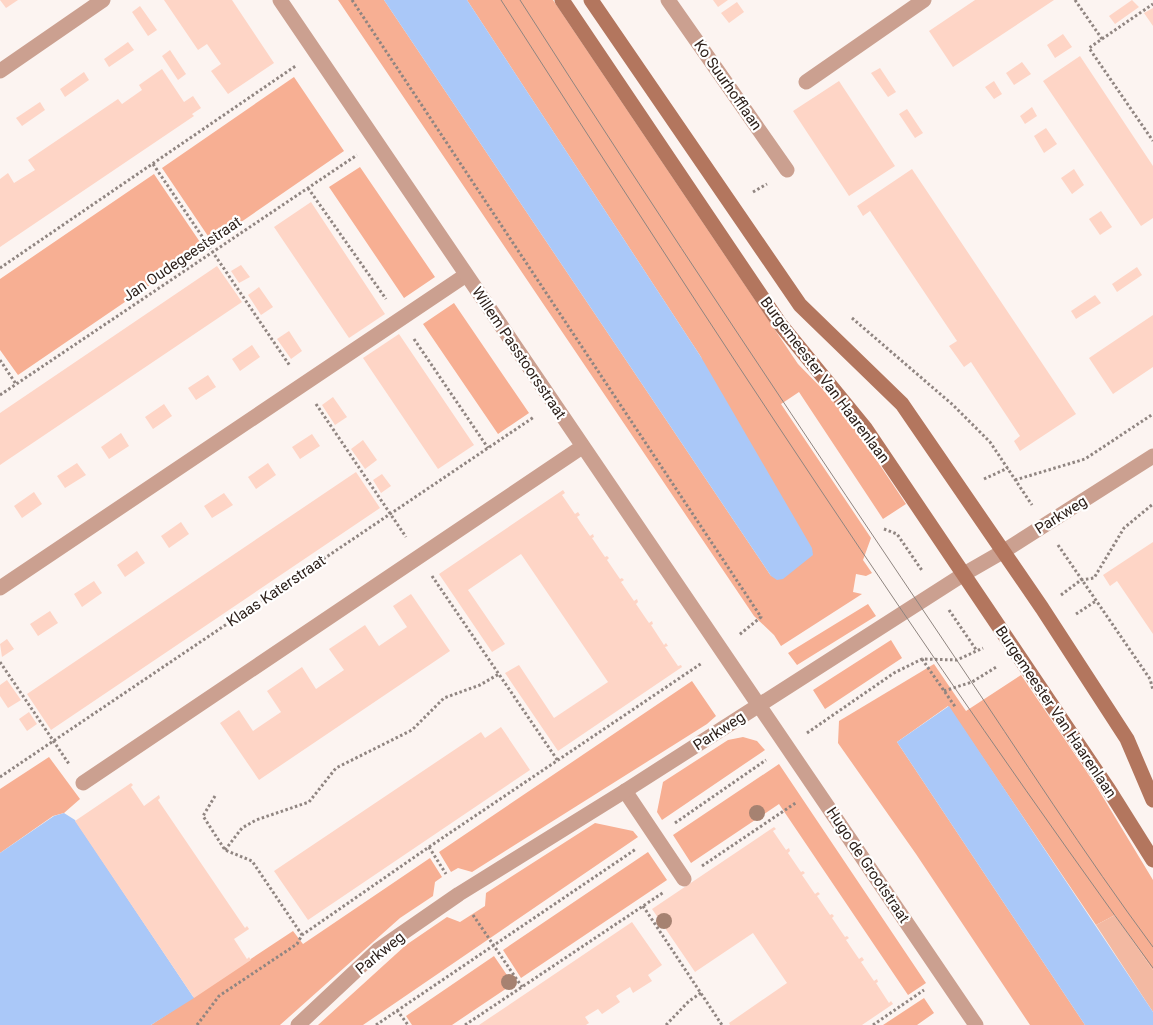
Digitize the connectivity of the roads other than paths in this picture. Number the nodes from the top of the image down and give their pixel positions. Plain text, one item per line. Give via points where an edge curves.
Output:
1 (103, 0) edge
2 (280, 0) edge
3 (562, 0) edge
4 (591, 0) edge
5 (668, 0) edge
6 (924, 0) edge
7 (0, 71) edge
8 (806, 82) dead end
9 (787, 170) dead end
10 (466, 275) junction
11 (582, 447) junction
12 (1153, 456) edge
13 (1004, 551) junction
14 (964, 574) junction
15 (0, 588) edge
16 (758, 706) junction
17 (82, 783) road end
18 (626, 791) junction
19 (1153, 800) edge
20 (1153, 860) edge
21 (684, 878) road end
22 (298, 1025) edge
23 (976, 1025) edge

1 - 7 street
2 - 10 street, Willem Passtoorsstraat
3 - 14 main road, Burgemeester Van Haarenlaan via 780,324 865,428
4 - 13 main road, Burgemeester Van Haarenlaan via 800,305 902,404
5 - 9 street, Ko Suurhofflaan
6 - 8 street
10 - 11 street, Willem Passtoorsstraat
10 - 15 street
11 - 16 street, Willem Passtoorsstraat
11 - 17 street
12 - 13 street, Parkweg
13 - 14 street, Parkweg
13 - 19 main road, Burgemeester Van Haarenlaan via 1127,739
14 - 16 street, Parkweg
14 - 20 main road, Burgemeester Van Haarenlaan
16 - 18 street, Parkweg
16 - 23 street, Hugo de Grootstraat
18 - 21 street
18 - 22 street, Parkweg via 459,894 378,950

